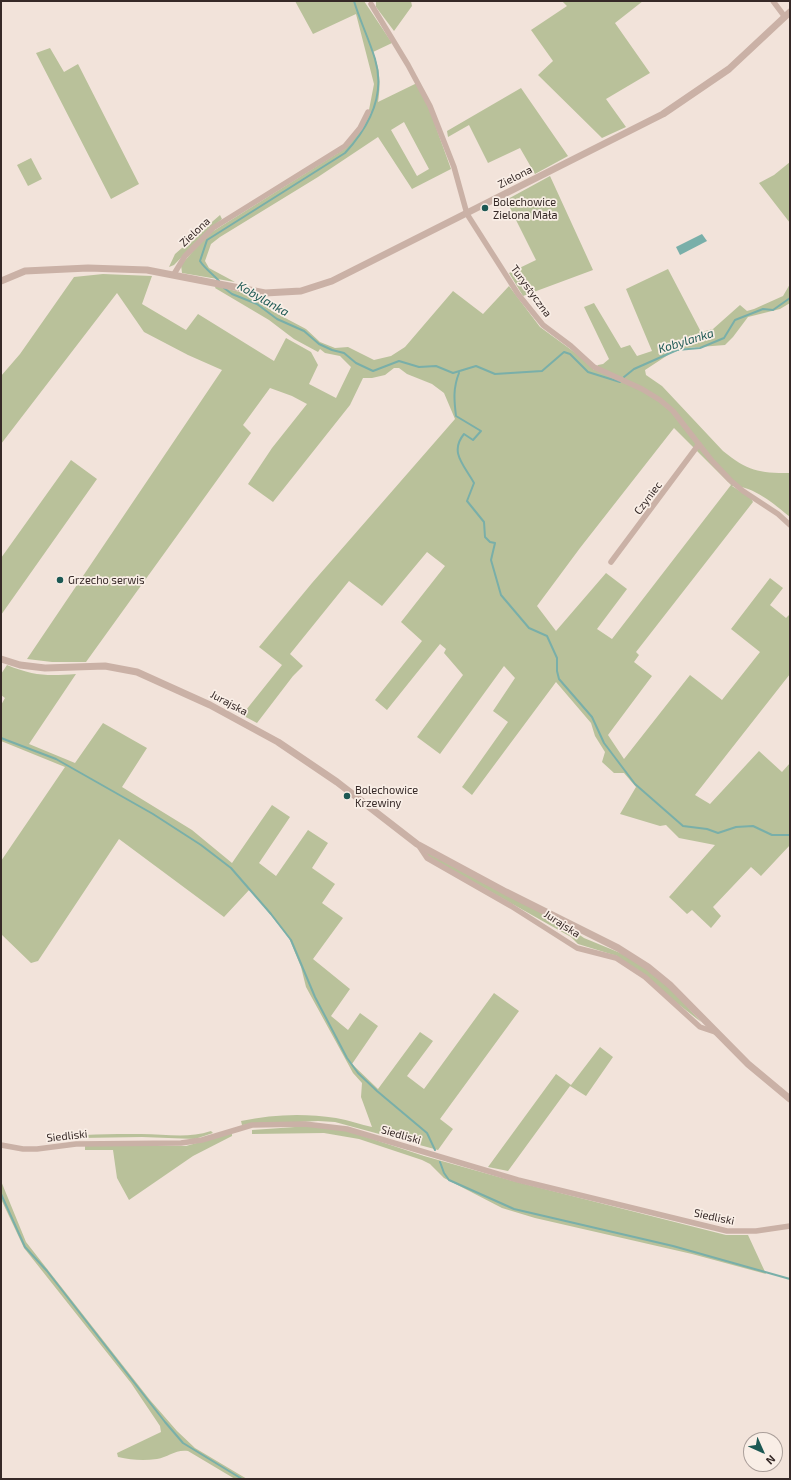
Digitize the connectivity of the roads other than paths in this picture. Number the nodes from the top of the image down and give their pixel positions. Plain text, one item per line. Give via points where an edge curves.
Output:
1 (773, 1) edge
2 (371, 4) dead end
3 (788, 15) edge
4 (368, 112) dead end
5 (467, 214) junction
6 (174, 274) junction
7 (1, 281) edge
8 (699, 444) junction
9 (790, 524) edge
10 (611, 562) dead end
11 (1, 659) edge
12 (417, 844) junction
13 (715, 1032) junction
14 (790, 1099) edge
15 (1, 1145) edge
16 (790, 1226) edge

1 - 3 street
2 - 5 street, Turystyczna via 430,106 454,166
3 - 5 street, Zielona via 729,69 663,114
4 - 6 street, Zielona via 360,128 345,146 213,228 184,256
5 - 6 street, Zielona via 332,281 301,291 265,293
5 - 8 street, Turystyczna via 518,294 543,325 594,367 660,400 673,411
6 - 7 street, Zielona via 138,270 45,269 25,271
8 - 9 street, Turystyczna via 730,480
8 - 10 street, Czyniec
11 - 12 street, Jurajska via 20,665 45,668 121,668 171,687 290,750 337,782
12 - 13 street, Jurajska via 631,956 670,985
12 - 13 street, Jurajska via 427,858 511,906 577,948 616,958 645,977 700,1027
13 - 14 street, Jurajska
15 - 16 street, Siedliski via 37,1149 76,1144 181,1143 202,1140 252,1125 305,1124 346,1129 518,1180 727,1231 756,1231

